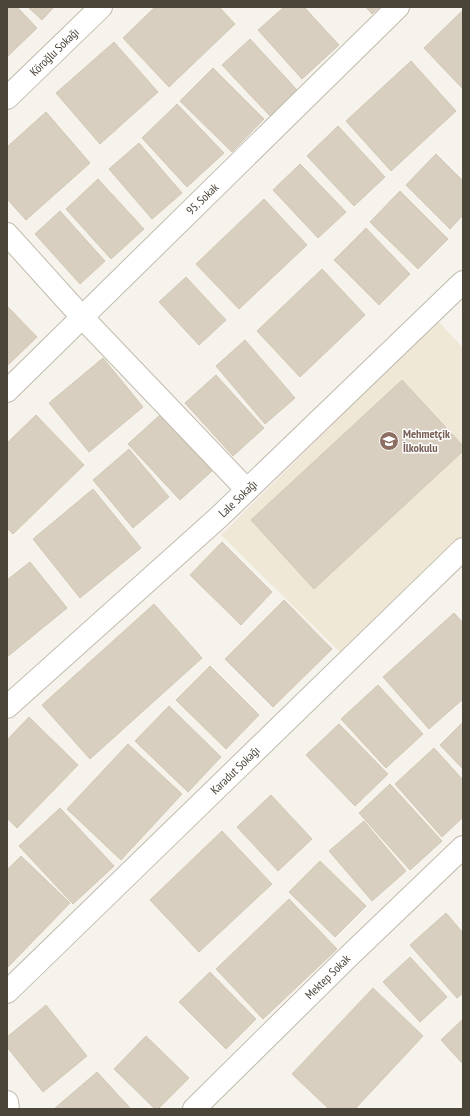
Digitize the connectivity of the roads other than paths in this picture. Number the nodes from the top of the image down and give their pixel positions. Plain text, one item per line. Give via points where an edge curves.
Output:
1 (102, 7) edge
2 (398, 7) edge
3 (7, 98) edge
4 (7, 234) edge
5 (463, 282) edge
6 (81, 316) junction
7 (7, 391) edge
8 (247, 490) junction
9 (463, 549) edge
10 (7, 707) edge
11 (463, 847) edge
12 (7, 992) edge
13 (7, 1102) edge
14 (8, 1109) edge
15 (194, 1109) edge

1 - 3 street, Köroğlu Sokağı
2 - 6 street, 95. Sokak
4 - 6 street
5 - 8 street, Lale Sokağı
6 - 7 street, 95. Sokak
6 - 8 street
8 - 10 street, Lale Sokağı
9 - 12 street, Karadut Sokağı
11 - 15 street, Mektep Sokak
13 - 14 street

